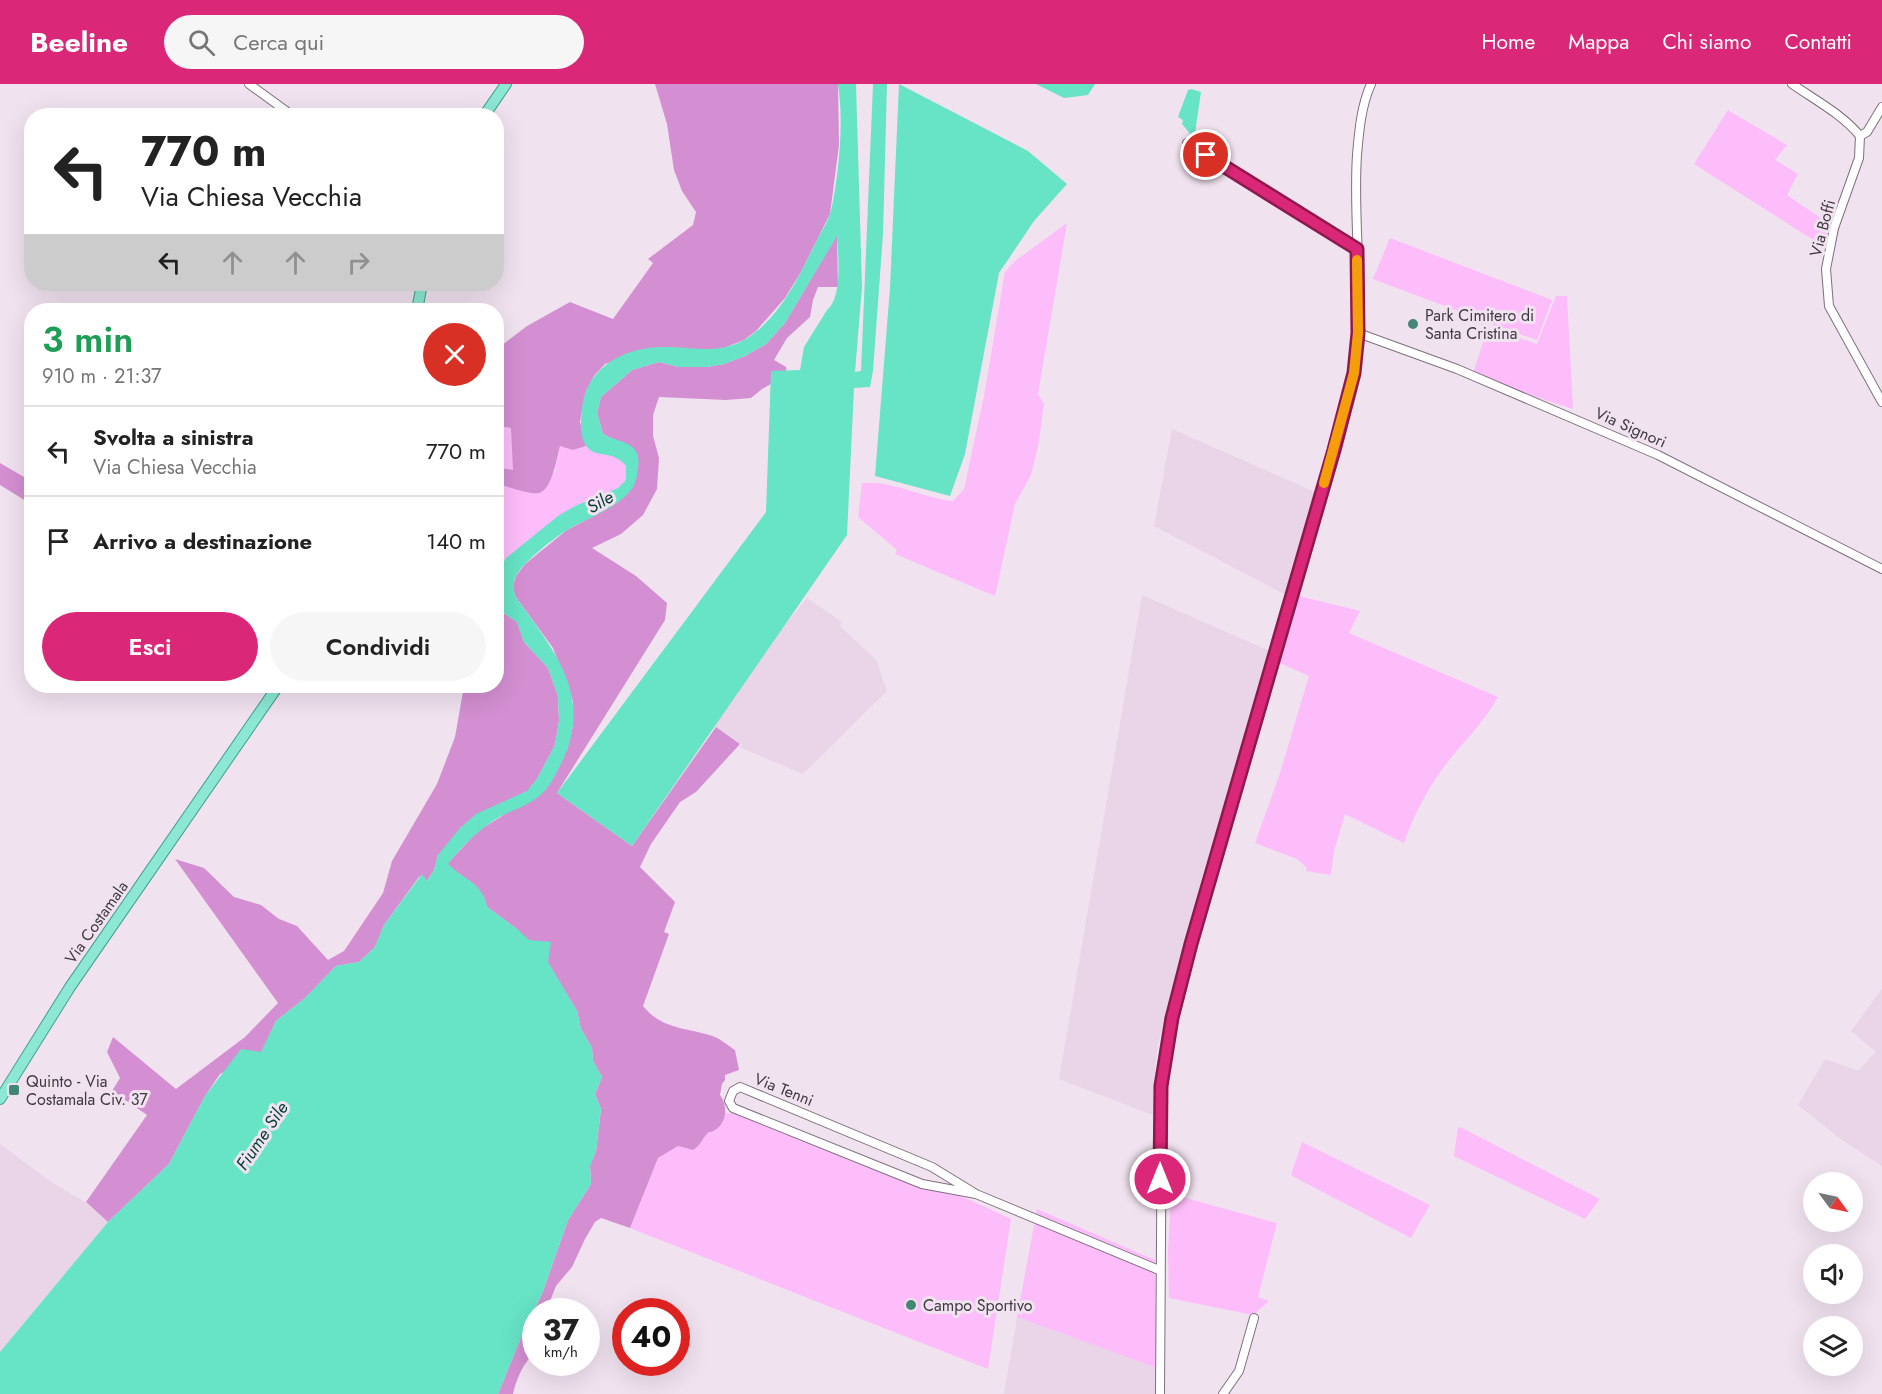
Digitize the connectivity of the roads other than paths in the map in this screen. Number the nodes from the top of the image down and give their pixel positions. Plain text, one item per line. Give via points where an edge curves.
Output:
1 (249, 84) edge
2 (506, 84) edge
3 (1371, 84) edge
4 (1792, 84) edge
5 (1882, 107) edge
6 (283, 108) edge
7 (490, 108) edge
8 (1860, 136) junction
9 (1187, 143) dead end
10 (1357, 249) junction
11 (1358, 333) junction
12 (1882, 402) edge
13 (1882, 569) edge
14 (273, 693) edge
15 (0, 1099) edge
16 (943, 1174) junction
17 (937, 1187) junction
18 (976, 1194) junction
19 (1159, 1270) junction
20 (1254, 1318) dead end
21 (1160, 1394) edge
22 (1223, 1394) edge

1 - 6 street
2 - 7 main road
3 - 10 street via 1365,96 1359,137 1355,186
4 - 8 street via 1838,115
5 - 8 street via 1867,132
8 - 12 street, Via Boffi via 1859,158 1834,228 1826,269 1829,306
9 - 10 street
10 - 11 street
11 - 13 street, Via Signori via 1457,369 1658,455
11 - 19 street via 1354,373 1334,450 1172,1018 1161,1086
14 - 15 main road, Via Costamala via 70,987
16 - 17 street
16 - 17 street, Via Tenni via 740,1087 733,1091 729,1101 733,1108
16 - 18 street, Via Tenni
17 - 18 street, Via Tenni
18 - 19 street, Via Tenni
19 - 21 street
20 - 22 street via 1239,1371

